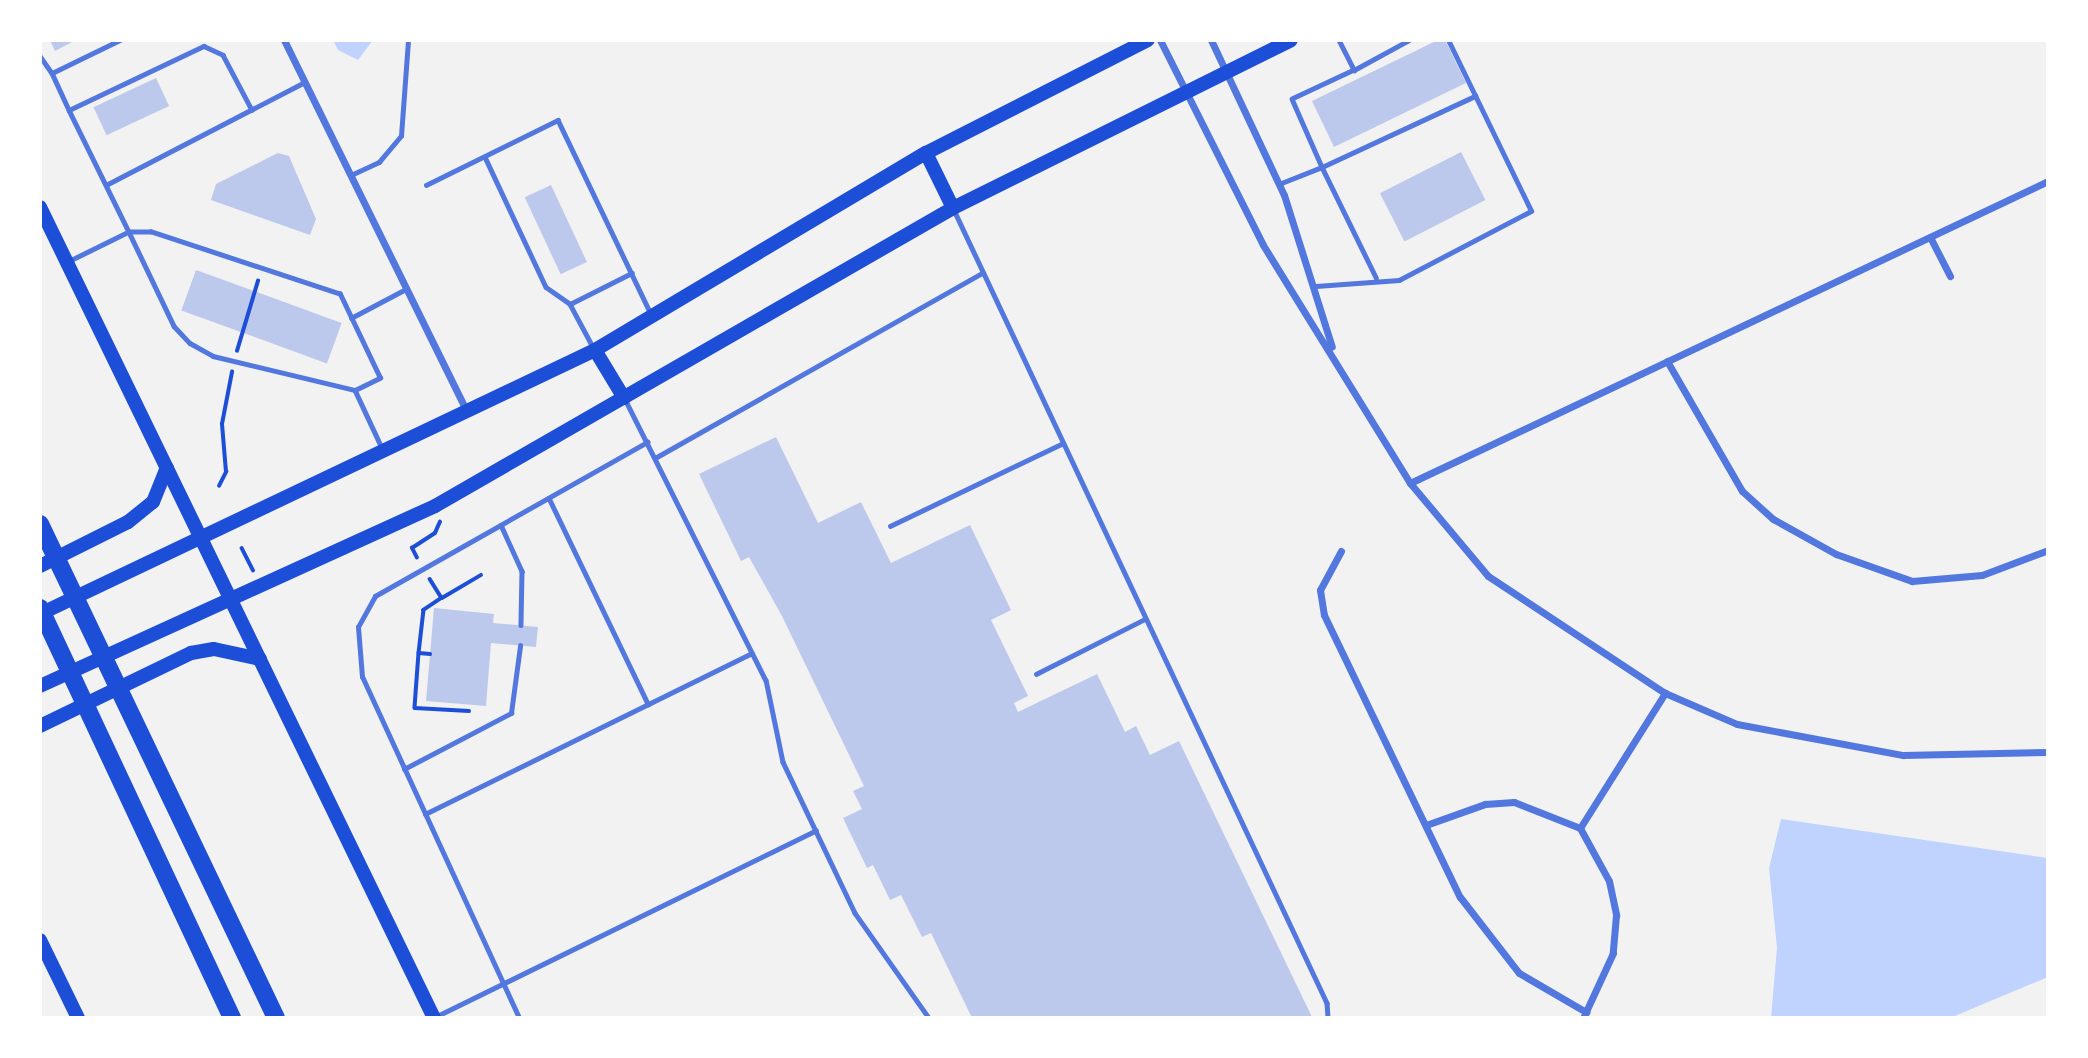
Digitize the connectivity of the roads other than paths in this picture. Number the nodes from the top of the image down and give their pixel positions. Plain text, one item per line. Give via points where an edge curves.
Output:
1 (120, 40) edge
2 (284, 40) edge
3 (408, 40) edge
4 (1148, 40) edge
5 (1160, 40) edge
6 (1211, 40) edge
7 (1291, 40) edge
8 (1339, 40) edge
9 (1409, 40) edge
10 (1448, 40) edge
11 (40, 56) edge
12 (1354, 70) junction
13 (52, 73) junction
14 (1227, 73) junction
15 (305, 82) junction
16 (1186, 94) junction
17 (1475, 96) junction
18 (69, 110) junction
19 (252, 110) junction
20 (926, 153) junction
21 (486, 159) junction
22 (1322, 167) junction
23 (351, 176) junction
24 (2048, 181) edge
25 (1279, 184) junction
26 (106, 185) junction
27 (426, 185) dead end
28 (40, 207) edge
29 (953, 208) junction
30 (129, 232) junction
31 (1930, 237) junction
32 (67, 263) junction
33 (632, 273) junction
34 (982, 273) junction
35 (1950, 276) dead end
36 (1376, 277) junction
37 (1315, 286) junction
38 (406, 289) junction
39 (570, 304) junction
40 (351, 318) junction
41 (653, 318) junction
42 (595, 350) junction
43 (1334, 354) junction
44 (1667, 361) junction
45 (355, 390) junction
46 (624, 398) junction
47 (465, 408) junction
48 (647, 442) junction
49 (1061, 444) junction
50 (383, 450) junction
51 (655, 458) junction
52 (167, 468) junction
53 (1410, 483) junction
54 (549, 498) junction
55 (40, 524) edge
56 (501, 525) junction
57 (890, 526) dead end
58 (203, 539) junction
59 (2048, 550) edge
60 (1341, 551) dead end
61 (40, 566) edge
62 (229, 600) junction
63 (40, 608) edge
64 (40, 614) edge
65 (1143, 620) junction
66 (522, 625) dead end
67 (520, 646) dead end
68 (752, 653) junction
69 (260, 659) junction
70 (1035, 674) dead end
71 (40, 686) edge
72 (1665, 693) junction
73 (648, 704) junction
74 (40, 726) edge
75 (2048, 752) edge
76 (404, 769) junction
77 (425, 814) junction
78 (1426, 825) junction
79 (1580, 828) junction
80 (816, 830) junction
81 (40, 940) edge
82 (504, 983) junction
83 (1584, 1015) edge
84 (78, 1018) edge
85 (232, 1018) edge
86 (276, 1018) edge
87 (434, 1018) edge
88 (519, 1018) edge
89 (929, 1018) edge
90 (1328, 1018) edge

1 - 13 lane
2 - 15 street
3 - 23 lane via 401,136 379,162
4 - 20 main road
5 - 16 street
6 - 14 street
7 - 14 main road
8 - 12 lane
9 - 12 lane
10 - 17 lane
11 - 13 lane
12 - 22 lane via 1292,99
13 - 18 lane
14 - 16 main road
14 - 25 street
15 - 19 lane
15 - 23 street
16 - 29 main road
16 - 43 street via 1263,246
17 - 22 lane
17 - 36 lane via 1531,211 1399,280
18 - 19 lane via 204,46 223,55
18 - 26 lane
19 - 26 lane
20 - 29 main road
20 - 41 main road
21 - 27 lane
21 - 33 lane via 558,120
21 - 39 lane via 546,287
22 - 25 lane
22 - 36 lane
23 - 38 street
24 - 31 street
25 - 37 street
26 - 30 lane
28 - 32 main road
29 - 34 lane
29 - 46 main road
30 - 32 lane
30 - 40 lane via 151,232 340,294
30 - 45 lane via 174,326 190,343 234,361
31 - 35 street
31 - 44 street
32 - 52 main road
33 - 39 lane
33 - 41 lane
34 - 49 lane
34 - 51 lane
36 - 37 lane
37 - 43 street
38 - 40 lane
38 - 47 street
39 - 42 lane
40 - 45 lane via 380,378
41 - 42 main road
42 - 46 main road
42 - 47 main road
43 - 53 street
44 - 53 street
44 - 59 street via 1742,491 1773,519 1836,554 1912,580 1982,575
45 - 50 lane
46 - 48 lane
46 - 62 main road via 435,506
47 - 50 main road
48 - 51 lane
48 - 54 lane
49 - 57 lane
49 - 65 lane
50 - 58 main road
51 - 68 lane
52 - 58 main road
52 - 61 main road via 153,502 128,522
53 - 72 street via 1488,576
54 - 56 lane
54 - 73 lane
55 - 86 highway
56 - 66 lane via 522,571
56 - 76 lane via 375,596 362,613 355,646 362,677
58 - 62 main road
58 - 64 main road
60 - 78 street via 1320,590 1324,615
62 - 69 main road
62 - 71 main road
63 - 85 highway
65 - 70 lane
65 - 90 lane via 1326,1003
67 - 76 lane via 511,713
68 - 73 lane
68 - 80 lane via 768,687 783,762
69 - 74 main road via 214,649 191,653
69 - 87 main road
72 - 75 street via 1737,724 1903,755
72 - 79 street
73 - 77 lane
76 - 77 lane
77 - 82 lane
78 - 79 street via 1485,804 1514,802
78 - 83 street via 1486,937 1519,973
79 - 83 street via 1609,881 1616,915 1613,953
80 - 82 lane
80 - 89 lane via 866,932
81 - 84 main road
82 - 87 lane
82 - 88 lane

